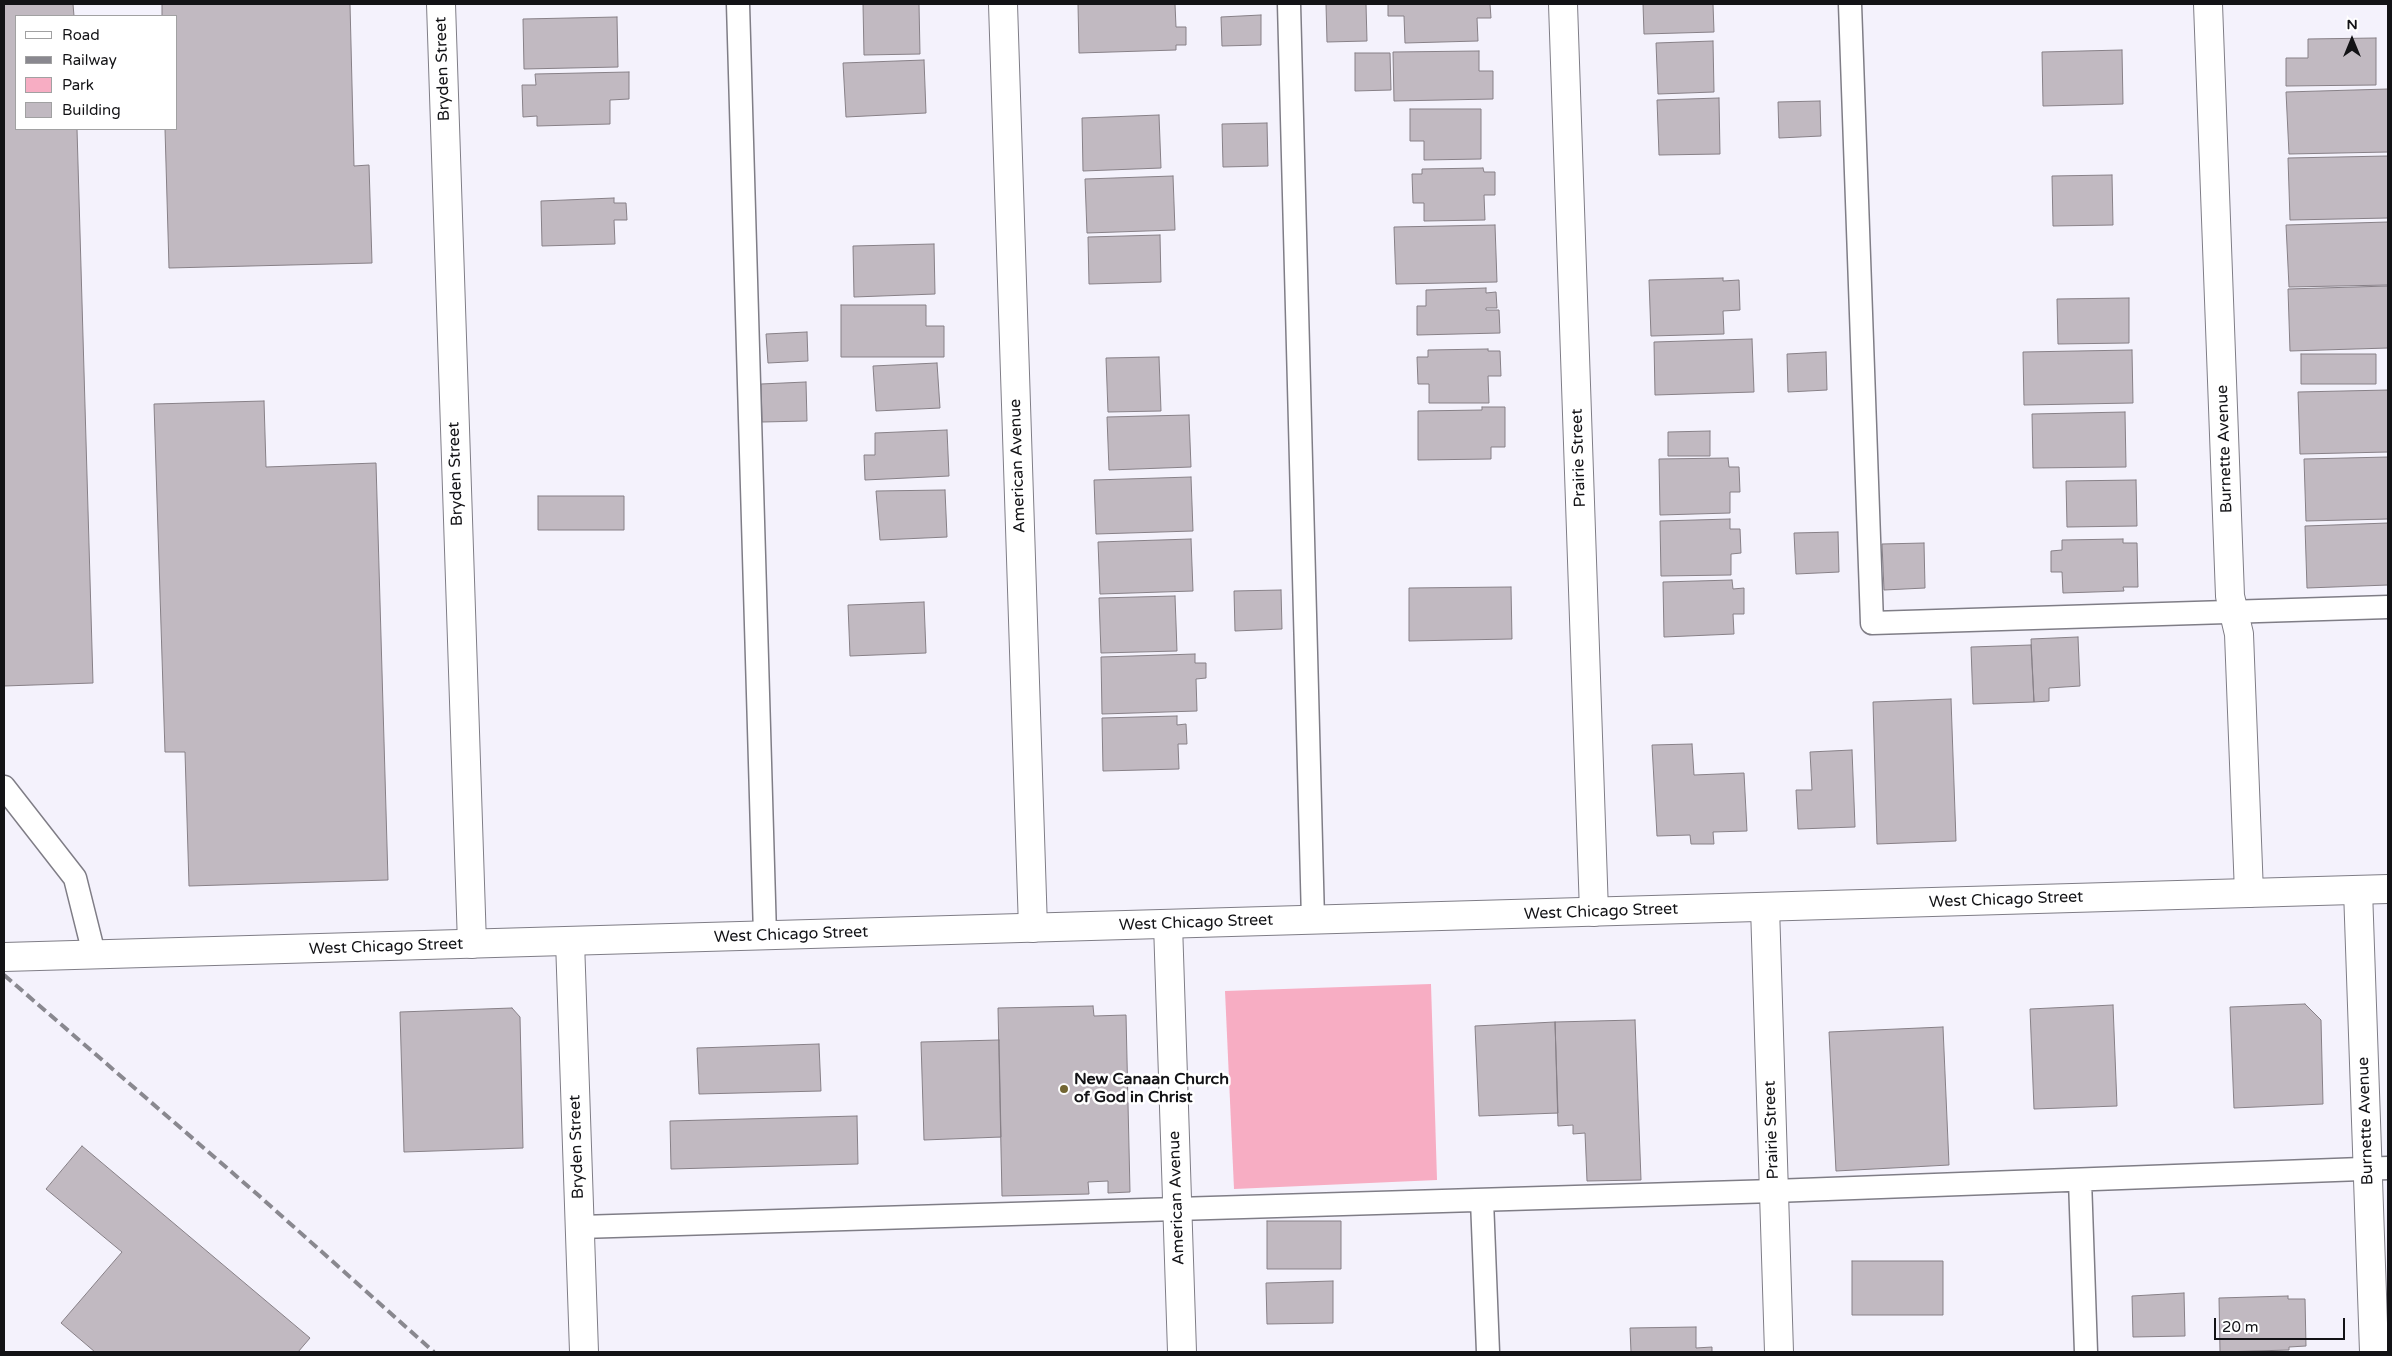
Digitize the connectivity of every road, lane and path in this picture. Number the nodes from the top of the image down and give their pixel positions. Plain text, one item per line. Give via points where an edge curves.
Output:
1 (441, 4) edge
2 (738, 4) edge
3 (1003, 4) edge
4 (1288, 4) edge
5 (1563, 4) edge
6 (1850, 4) edge
7 (2208, 4) edge
8 (2388, 607) edge
9 (2234, 612) junction
10 (4, 787) edge
11 (2388, 889) edge
12 (2358, 890) junction
13 (2249, 893) junction
14 (1765, 907) junction
15 (1594, 912) junction
16 (1313, 920) junction
17 (1168, 924) junction
18 (1033, 928) junction
19 (765, 936) junction
20 (570, 941) junction
21 (472, 944) junction
22 (94, 954) junction
23 (4, 957) edge
24 (2378, 1169) edge
25 (2080, 1180) junction
26 (1774, 1199) junction
27 (1482, 1200) junction
28 (1178, 1209) junction
29 (580, 1227) junction
30 (584, 1352) edge
31 (1182, 1352) edge
32 (1488, 1352) edge
33 (1779, 1352) edge
34 (2086, 1352) edge
35 (2374, 1352) edge

1 - 21 street, Bryden Street
2 - 19 lane
3 - 18 street, American Avenue
4 - 16 lane
5 - 15 street, Prairie Street
6 - 9 lane via 1872,623
7 - 9 street, Burnette Avenue via 2230,596
8 - 9 lane
9 - 13 street, Burnette Avenue via 2240,634
10 - 22 lane via 75,878
11 - 12 street, West Chicago Street
12 - 13 street, West Chicago Street
12 - 24 street, Burnette Avenue
13 - 14 street, West Chicago Street
14 - 15 street, West Chicago Street
14 - 26 street, Prairie Street
15 - 16 street, West Chicago Street
16 - 17 street, West Chicago Street
17 - 18 street, West Chicago Street
17 - 28 street, American Avenue
18 - 19 street, West Chicago Street
19 - 20 street, West Chicago Street
20 - 21 street, West Chicago Street
20 - 29 street, Bryden Street
21 - 22 street, West Chicago Street
22 - 23 street, West Chicago Street
24 - 25 lane
24 - 35 street, Burnette Avenue
25 - 26 lane
25 - 34 lane
26 - 27 lane
26 - 33 street, Prairie Street
27 - 28 lane
27 - 32 lane
28 - 29 lane
28 - 31 street, American Avenue
29 - 30 street, Bryden Street

